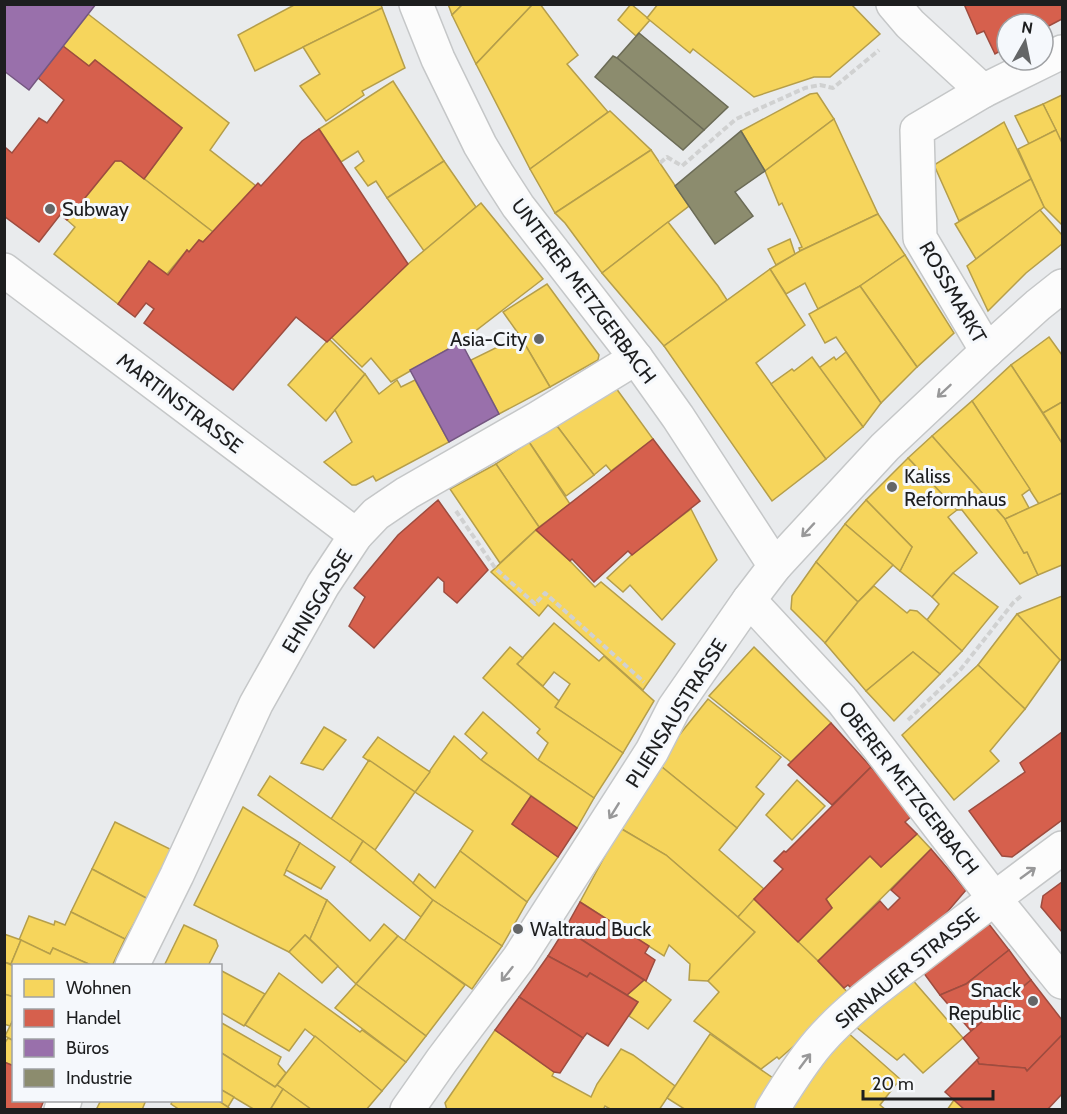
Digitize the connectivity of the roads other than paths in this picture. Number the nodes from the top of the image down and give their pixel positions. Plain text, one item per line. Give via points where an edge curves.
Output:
1 (416, 4) edge
2 (901, 14) edge
3 (1062, 52) edge
4 (983, 91) junction
5 (4, 270) edge
6 (1062, 286) edge
7 (987, 351) junction
8 (636, 358) junction
9 (356, 535) junction
10 (775, 566) junction
11 (749, 600) junction
12 (1062, 848) edge
13 (994, 898) junction
14 (133, 964) edge
15 (1062, 982) edge
16 (408, 1109) edge
17 (772, 1110) edge

1 - 8 street, UNTERER METZGERBACH via 438,59 498,175
2 - 4 street
3 - 4 street, ROSSMARKT
4 - 7 street, ROSSMARKT via 917,130 920,238
5 - 9 street, MARTINSTRASSE
6 - 7 street, PLIENSAUSTRASSE
7 -> 10 street, PLIENSAUSTRASSE via 885,447
8 - 9 street, EHNISGASSE via 407,492 376,513
8 - 10 street, UNTERER METZGERBACH
9 - 14 street, EHNISGASSE via 256,704
10 - 11 street, PLIENSAUSTRASSE
11 - 13 street, OBERER METZGERBACH via 825,681
11 -> 16 street, PLIENSAUSTRASSE via 674,708 641,769 519,958
13 -> 12 street, SIRNAUER STRASSE
13 - 15 street, OBERER METZGERBACH
17 -> 13 street, SIRNAUER STRASSE via 806,1058 843,1018

